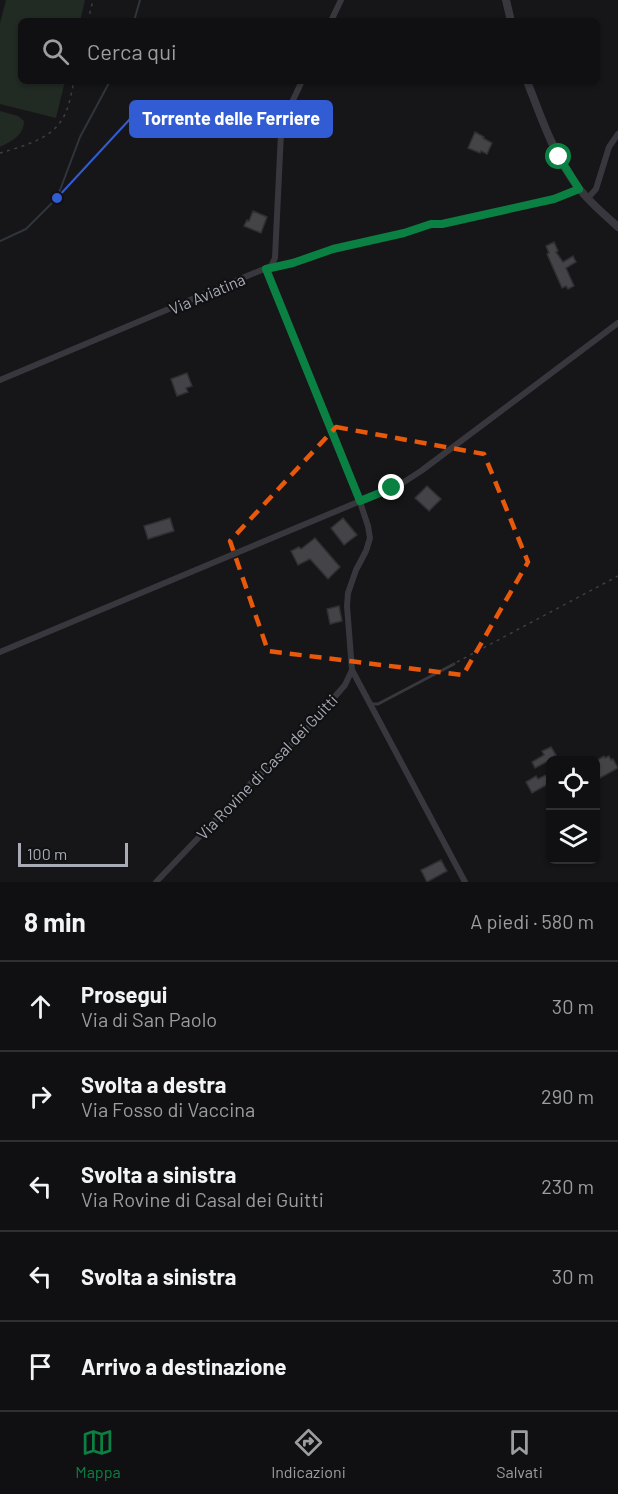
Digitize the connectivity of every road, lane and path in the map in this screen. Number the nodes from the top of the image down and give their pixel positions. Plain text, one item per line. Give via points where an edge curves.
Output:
1 (93, 0) edge
2 (341, 0) edge
3 (506, 0) edge
4 (89, 18) edge
5 (332, 18) edge
6 (510, 18) edge
7 (73, 84) edge
8 (301, 84) edge
9 (528, 84) edge
10 (618, 134) edge
11 (0, 153) edge
12 (579, 189) junction
13 (588, 198) junction
14 (618, 227) edge
15 (266, 269) junction
16 (618, 323) edge
17 (0, 380) edge
18 (360, 501) junction
19 (618, 576) edge
20 (0, 652) edge
21 (454, 664) joint
22 (352, 670) junction
23 (370, 704) junction
24 (156, 882) edge
25 (465, 882) edge

1 - 4 path
2 - 5 street
3 - 6 street
7 - 11 path via 62,120 55,128
8 - 15 street, Via Aviatina via 280,133 274,258
9 - 12 street via 552,143
10 - 13 street via 609,147 596,189
12 - 13 street
12 - 15 street via 554,199 431,224
13 - 14 street
15 - 17 street, Via Aviatina
15 - 18 street
16 - 18 street via 418,474
18 - 20 street
18 - 22 street via 370,537 347,599
19 - 21 path
21 - 23 lane via 378,704
22 - 23 street
22 - 24 street, Via Rovine di Casal dei Guitti via 342,689 306,730
23 - 25 street

